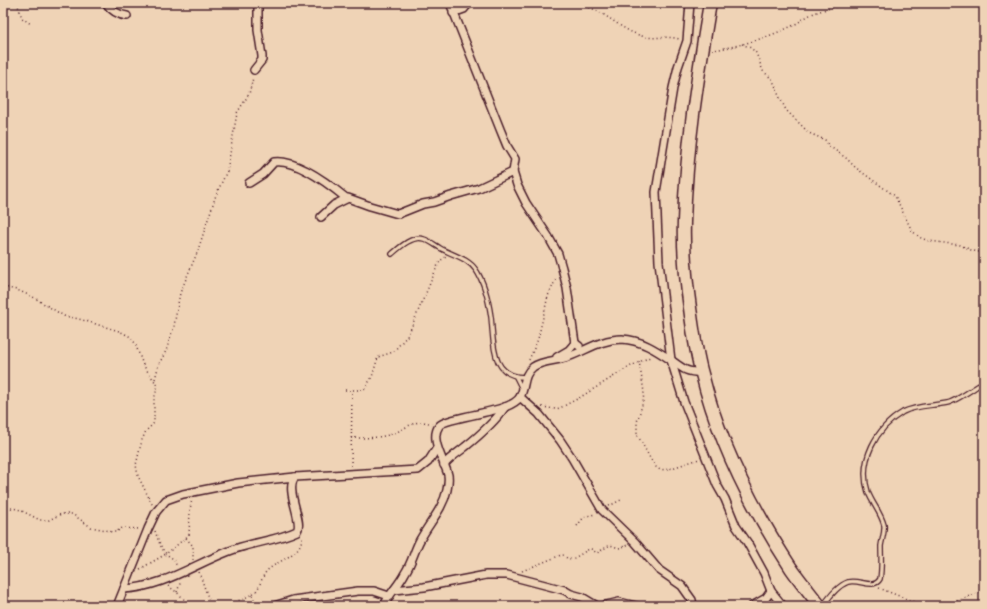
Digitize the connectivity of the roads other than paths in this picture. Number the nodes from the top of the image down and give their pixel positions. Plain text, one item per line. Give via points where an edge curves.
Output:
1 (106, 3) edge
2 (258, 3) edge
3 (450, 3) edge
4 (469, 3) edge
5 (690, 3) edge
6 (710, 3) edge
7 (453, 13) junction
8 (126, 16) dead end
9 (254, 70) road end
10 (513, 172) junction
11 (250, 183) dead end
12 (346, 198) junction
13 (321, 216) dead end
14 (392, 254) dead end
15 (575, 343) junction
16 (586, 348) junction
17 (671, 360) junction
18 (552, 361) junction
19 (701, 373) junction
20 (526, 375) junction
21 (516, 377) junction
22 (984, 382) edge
23 (521, 394) junction
24 (505, 407) junction
25 (437, 448) junction
26 (444, 465) junction
27 (295, 477) junction
28 (124, 589) junction
29 (394, 590) junction
30 (771, 591) junction
31 (389, 596) junction
32 (117, 606) edge
33 (274, 606) edge
34 (384, 606) edge
35 (597, 606) edge
36 (602, 606) edge
37 (636, 606) edge
38 (693, 606) edge
39 (752, 606) edge
40 (783, 606) edge
41 (820, 606) edge
42 (823, 606) edge

1 - 8 street via 112,10
2 - 9 street via 262,60
3 - 7 street
4 - 7 street via 464,9
5 - 17 street via 687,41 673,88 656,192 659,262
6 - 19 highway via 689,150 684,224 688,293
7 - 10 street via 507,146 515,159
10 - 12 street via 479,188 398,214
10 - 15 street via 520,193 551,241 562,268
11 - 12 street via 274,162 281,161 314,174
12 - 13 street
14 - 21 lane via 410,241 421,238 466,260 476,271 489,306 498,363 506,373
15 - 16 street
15 - 18 street
16 - 17 street via 609,341 631,340 642,343
16 - 18 street
17 - 19 street via 684,369
17 - 30 street via 684,402 717,485
18 - 20 street via 533,367
19 - 41 highway via 734,468 791,568
20 - 21 lane
20 - 23 street
21 - 23 lane
22 - 42 lane via 948,403 917,407 904,412 881,430 867,459 866,484 884,526 880,579 874,584 848,582 835,590
23 - 24 street via 516,402
23 - 38 street via 560,440 602,510 660,570 682,586 692,600
24 - 25 street via 448,420 438,426
24 - 26 street via 489,427
25 - 26 street
25 - 27 street via 428,462 418,470
26 - 29 street via 449,481 444,501 420,539 406,572
27 - 28 street via 194,491 166,500 149,526
27 - 28 street via 292,486 299,529 293,533 234,549 159,583 136,589
28 - 32 street
29 - 31 street
29 - 35 street via 486,575 506,575 564,590
30 - 39 street via 766,598
30 - 40 street
31 - 33 street via 374,591 358,591 300,599
31 - 34 street
36 - 37 street via 619,602

